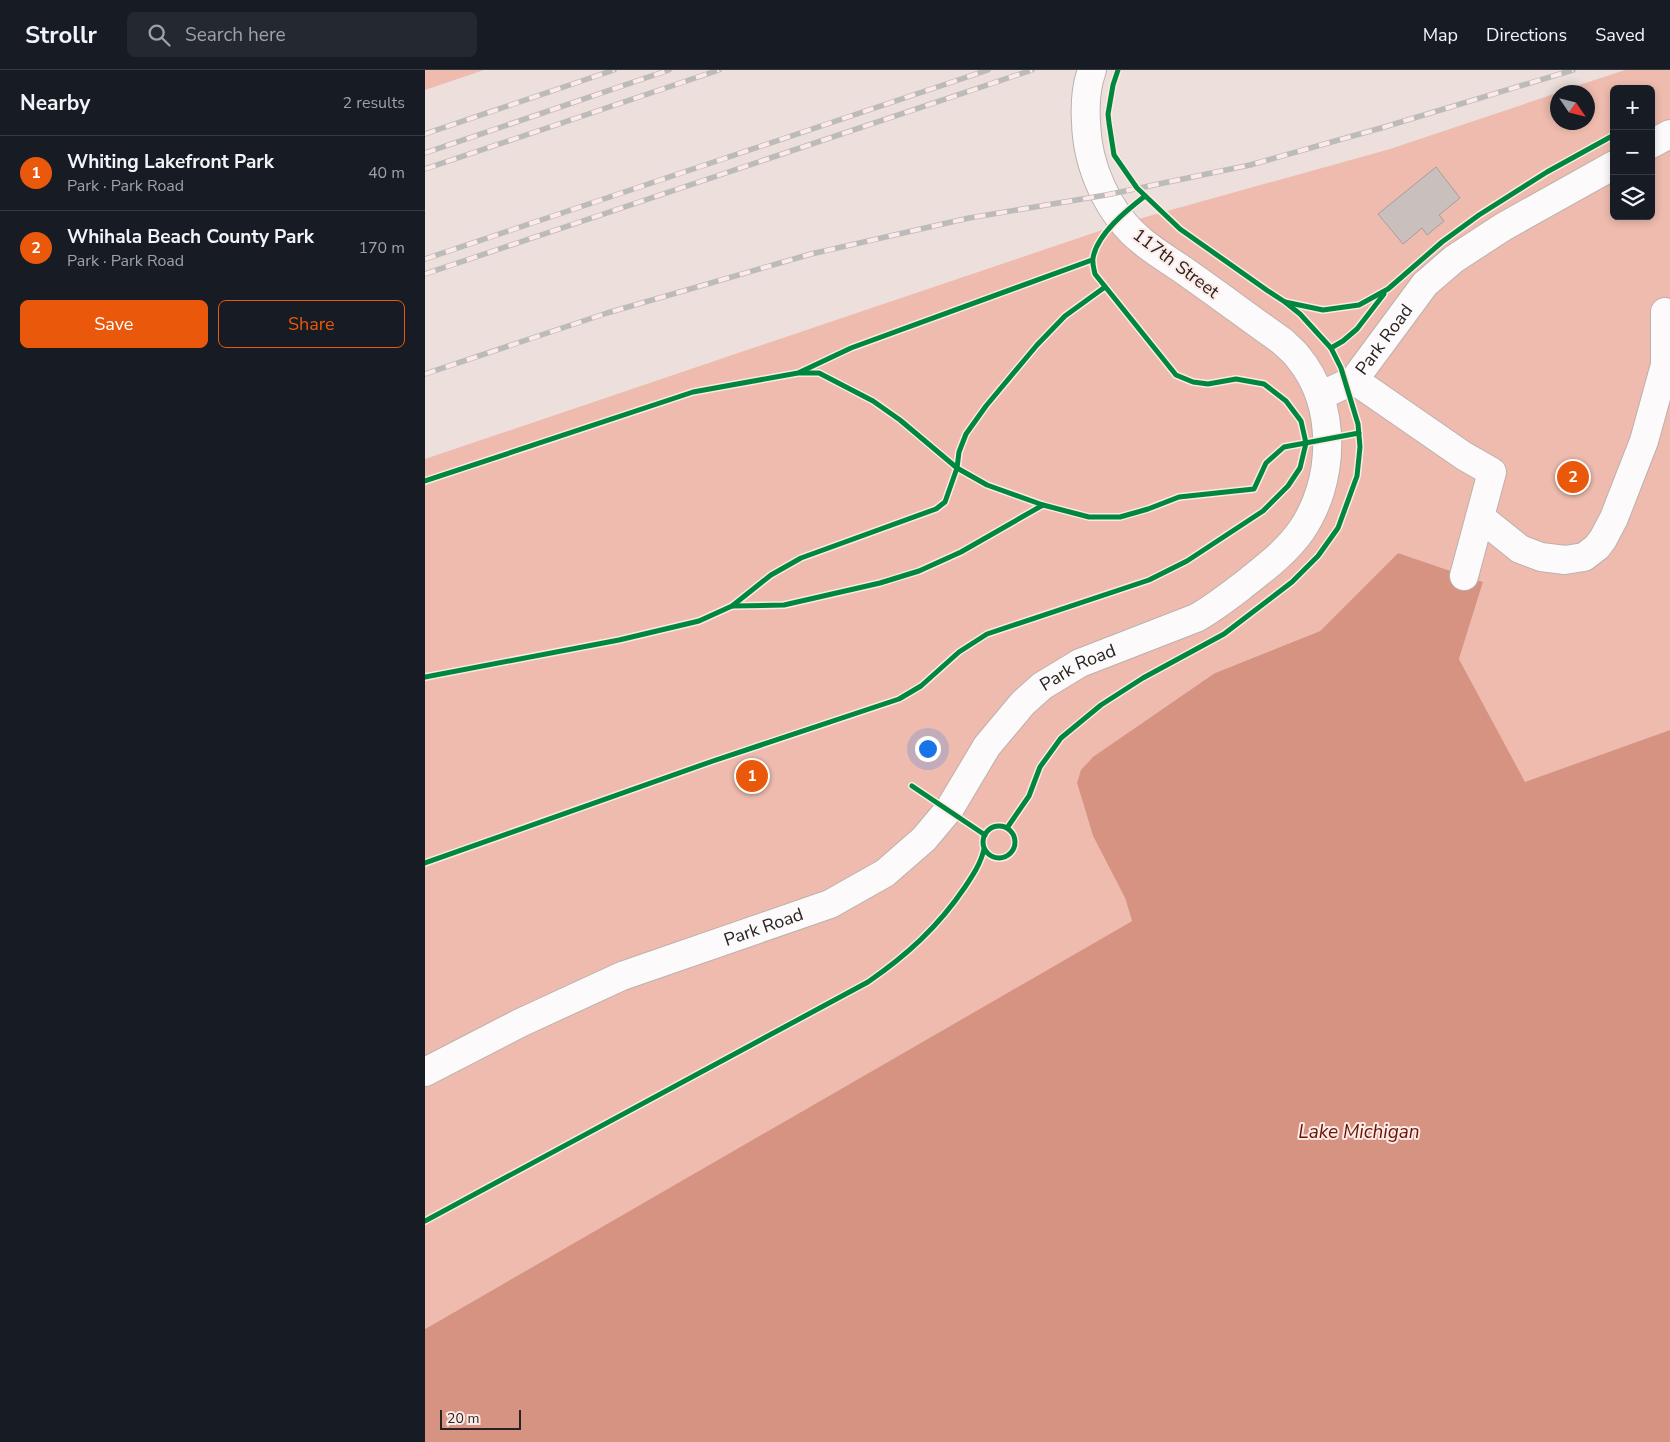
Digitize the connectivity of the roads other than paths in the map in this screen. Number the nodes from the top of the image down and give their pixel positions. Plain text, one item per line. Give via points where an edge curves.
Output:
1 (1092, 70) edge
2 (1670, 134) edge
3 (1655, 142) edge
4 (1610, 167) edge
5 (1665, 312) dead end
6 (1354, 380) junction
7 (1320, 396) junction
8 (1480, 517) junction
9 (1467, 568) dead end
10 (425, 1072) edge

1 - 7 street, 117th Street via 1085,105 1086,133 1094,168 1119,216 1143,242 1282,341 1299,357
2 - 3 street
4 - 6 street, Park Road via 1503,227 1454,259 1425,284
5 - 8 street via 1665,366 1644,441 1615,518 1597,547 1583,557 1565,560 1541,557 1520,549
6 - 7 street, Park Road
6 - 8 street via 1464,456 1493,472
7 - 10 street, Park Road via 1327,439 1324,477 1316,503 1286,550 1213,609 1081,663 1042,686 1023,703 987,746 950,808 925,839 885,873 830,904 622,976
8 - 9 street

